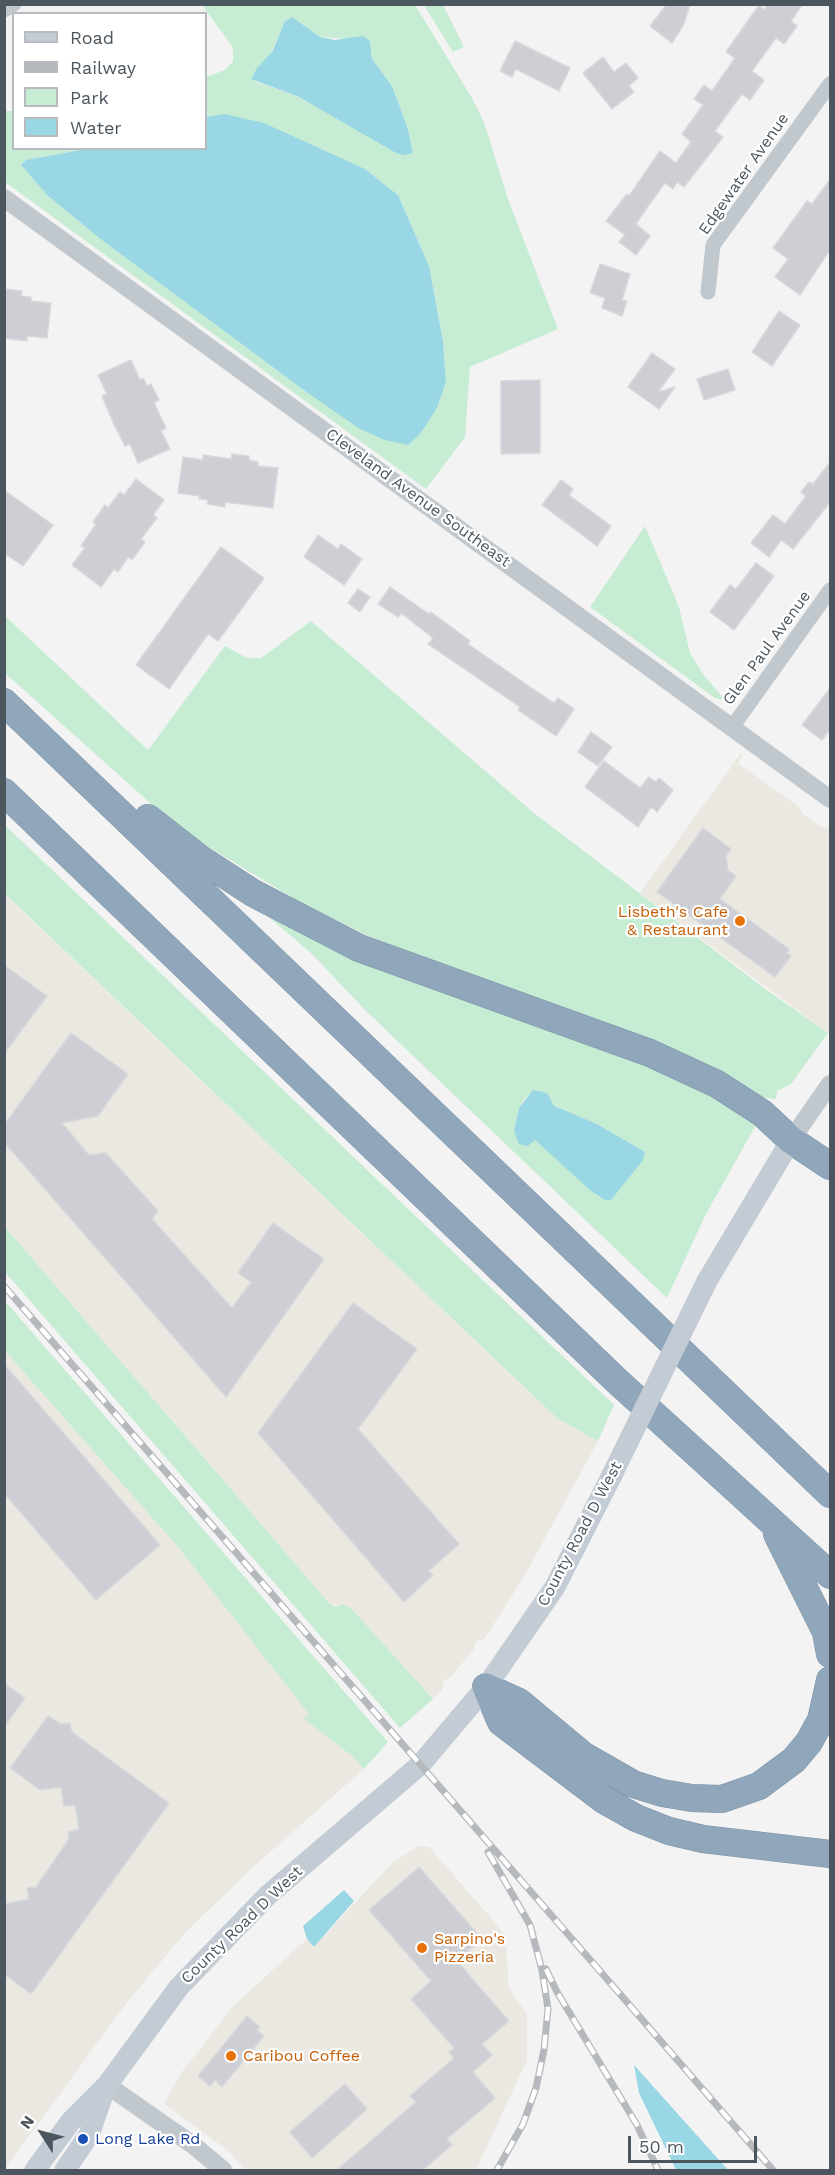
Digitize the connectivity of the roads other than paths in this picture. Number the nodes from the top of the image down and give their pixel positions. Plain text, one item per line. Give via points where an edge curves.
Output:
1 (14, 4) edge
2 (4, 9) edge
3 (831, 84) edge
4 (4, 198) edge
5 (708, 292) dead end
6 (831, 590) edge
7 (8, 706) edge
8 (733, 726) junction
9 (4, 792) edge
10 (831, 800) edge
11 (831, 1084) edge
12 (791, 1140) junction
13 (831, 1166) edge
14 (831, 1494) edge
15 (770, 1520) junction
16 (831, 1575) edge
17 (831, 1654) edge
18 (831, 1680) edge
19 (486, 1687) junction
20 (831, 1854) edge
21 (107, 2085) junction
22 (34, 2170) edge
23 (65, 2170) edge
24 (223, 2170) edge

1 - 2 street
3 - 5 street, Edgewater Avenue via 713,245
4 - 8 street, Cleveland Avenue Southeast
6 - 8 street, Glen Paul Avenue
7 - 12 highway via 96,772 202,860 305,922 415,969 672,1062 717,1084
7 - 14 highway
8 - 10 street, Cleveland Avenue Southeast
9 - 15 highway via 610,1373
11 - 12 street, County Road D West
12 - 13 highway
12 - 19 main road, County Road D West, bridge via 707,1281 555,1587
15 - 16 highway
15 - 17 highway via 826,1632
18 - 19 highway via 821,1720 794,1760 759,1786 722,1798 672,1795 633,1784 584,1756 519,1702
19 - 20 highway via 501,1722 604,1800 636,1818 703,1839
19 - 21 main road, County Road D West via 420,1765 233,1929 179,1987
21 - 22 main road, County Road D West via 71,2121
21 - 23 main road, County Road D West via 89,2135
21 - 24 street

